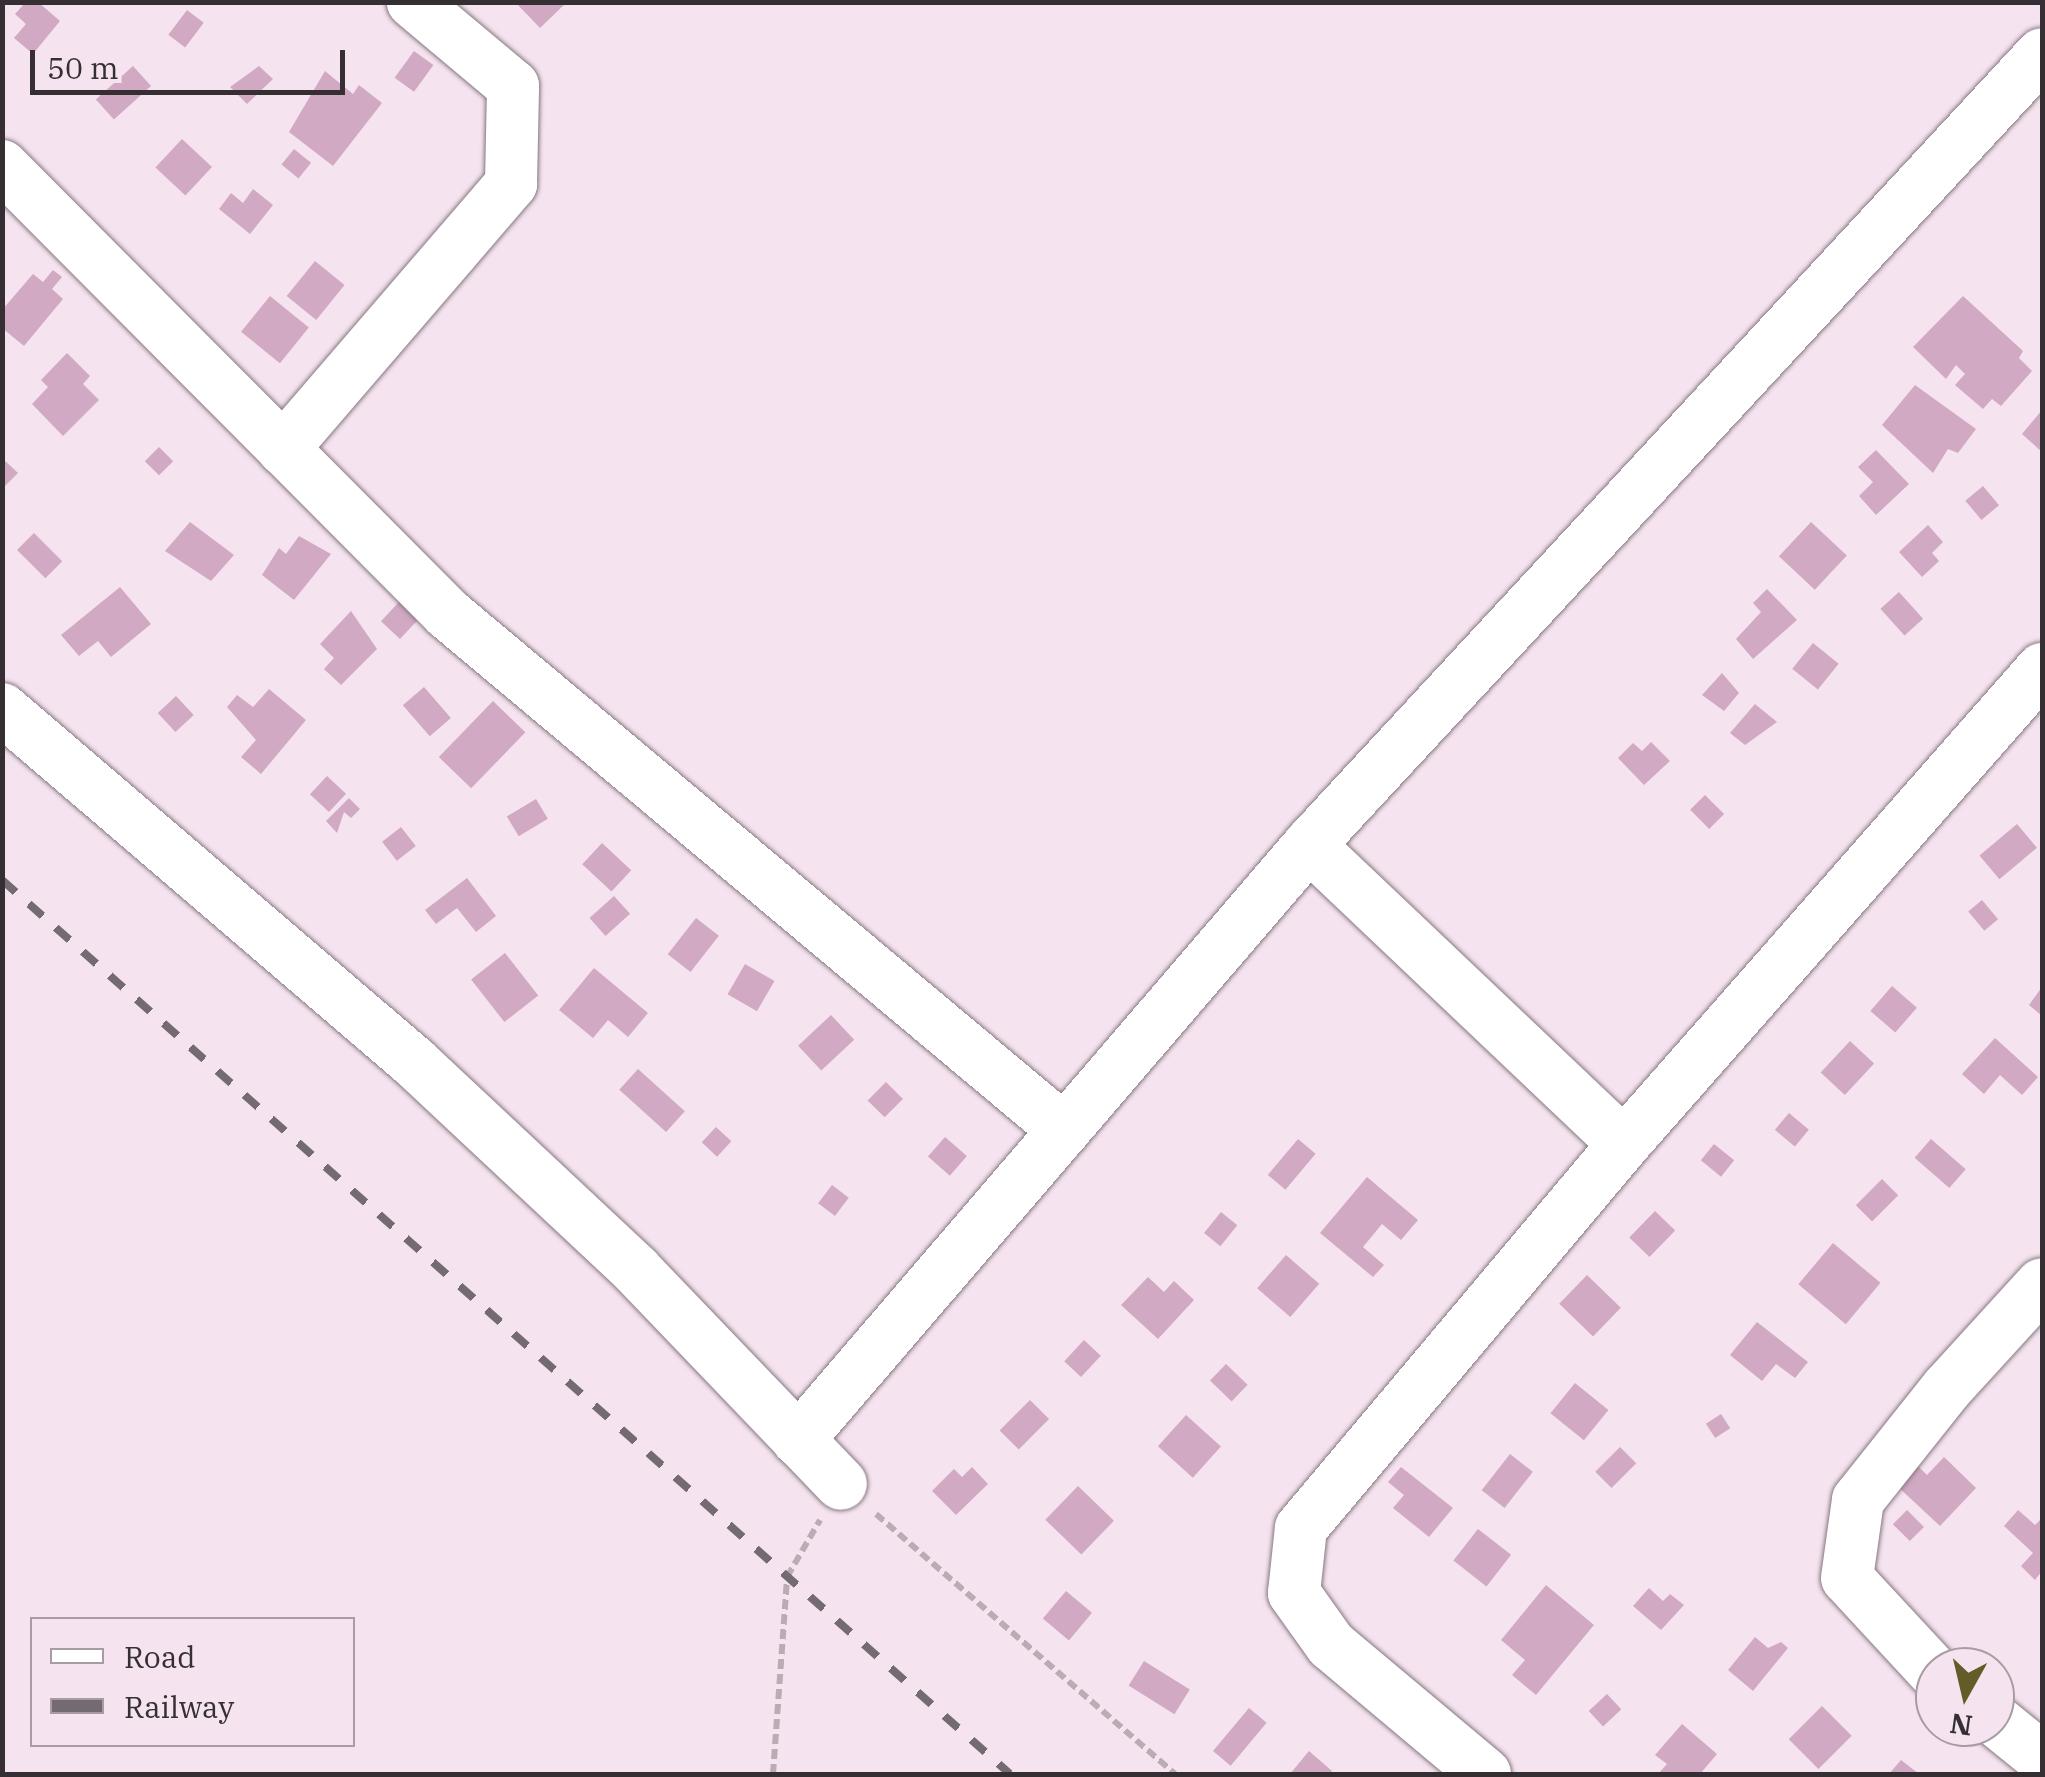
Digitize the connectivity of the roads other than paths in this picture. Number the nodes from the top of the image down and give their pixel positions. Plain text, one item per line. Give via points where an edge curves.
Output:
1 (413, 2) edge
2 (2033, 86) edge
3 (2, 166) edge
4 (284, 449) junction
5 (2042, 669) edge
6 (2, 709) edge
7 (1309, 845) junction
8 (1064, 1130) junction
9 (1624, 1144) junction
10 (2042, 1284) edge
11 (798, 1440) junction
12 (841, 1484) road end
13 (1915, 1652) edge
14 (2015, 1736) edge
15 (2042, 1758) edge
16 (1484, 1774) edge

1 - 4 street via 513,86 511,184
2 - 7 street
3 - 4 street
4 - 8 street via 448,614
5 - 9 street
6 - 11 street via 414,1062 636,1270
7 - 8 street
7 - 9 street
8 - 11 street
9 - 16 street via 1301,1528 1294,1593 1331,1646
10 - 13 street via 1858,1500 1846,1578
11 - 12 street
14 - 15 street

